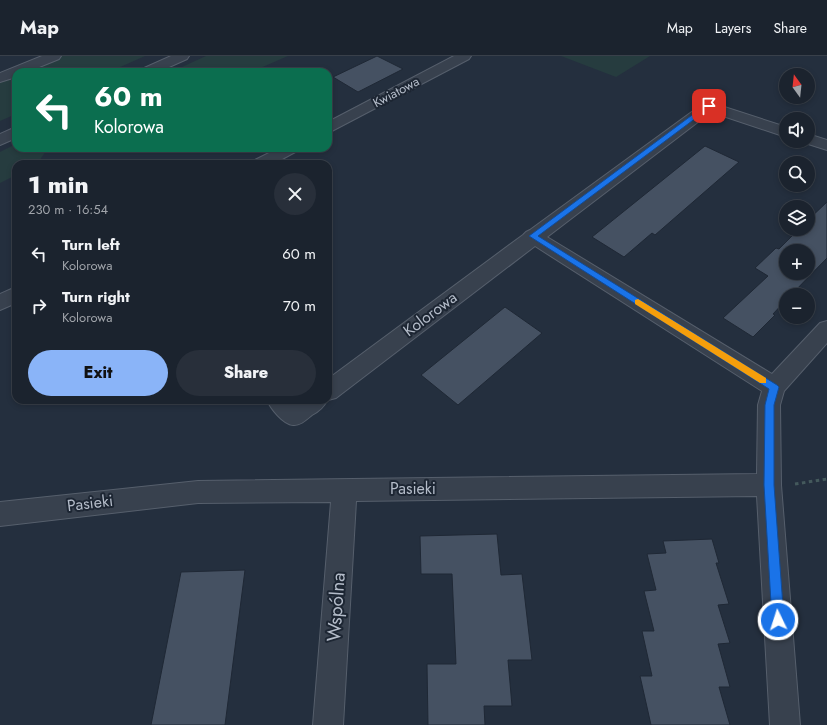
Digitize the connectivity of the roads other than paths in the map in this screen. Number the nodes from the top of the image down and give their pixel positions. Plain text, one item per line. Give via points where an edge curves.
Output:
1 (54, 56) edge
2 (182, 56) edge
3 (464, 56) edge
4 (25, 68) edge
5 (156, 68) edge
6 (12, 73) edge
7 (0, 78) edge
8 (332, 113) edge
9 (343, 120) junction
10 (332, 126) edge
11 (779, 130) edge
12 (12, 134) edge
13 (0, 140) edge
14 (815, 141) edge
15 (827, 145) edge
16 (284, 152) edge
17 (268, 160) edge
18 (532, 236) junction
19 (12, 296) edge
20 (0, 303) edge
21 (827, 329) edge
22 (774, 387) junction
23 (332, 388) edge
24 (282, 404) edge
25 (310, 404) edge
26 (769, 485) junction
27 (344, 489) junction
28 (0, 514) edge
29 (328, 725) edge
30 (785, 725) edge

1 - 4 street
2 - 5 street
3 - 9 street, Kwiatowa
6 - 7 street
8 - 9 street
9 - 10 street, Kwiatowa
11 - 18 street, Kolorowa via 709,106
12 - 13 street
14 - 15 street
16 - 17 street
18 - 22 street
18 - 23 street, Kolorowa
19 - 20 street
21 - 22 street
22 - 26 street via 769,405
24 - 25 street via 294,416
26 - 27 street, Pasieki
26 - 30 street
27 - 28 street, Pasieki via 198,492
27 - 29 street, Wspólna

